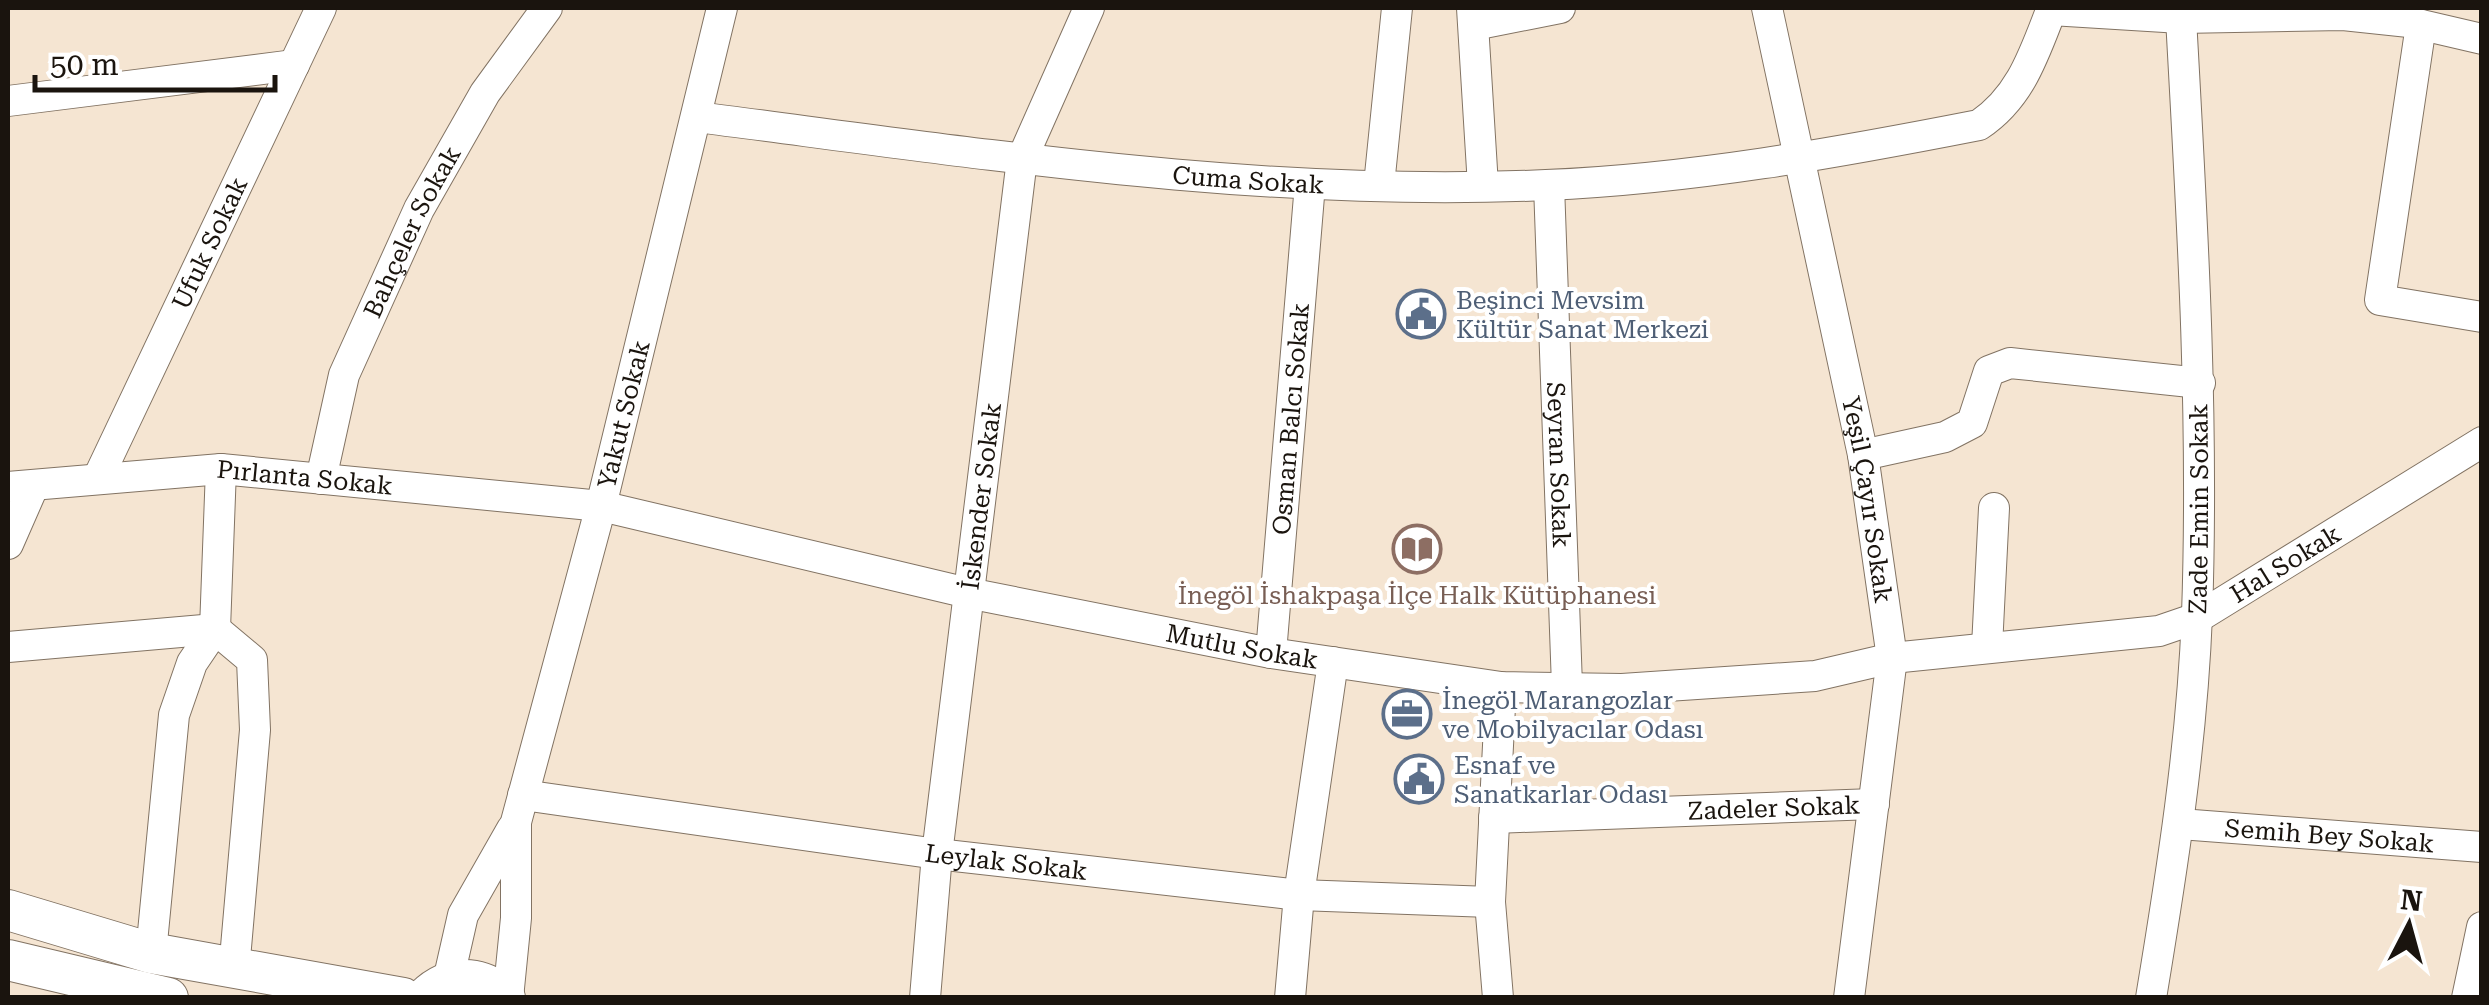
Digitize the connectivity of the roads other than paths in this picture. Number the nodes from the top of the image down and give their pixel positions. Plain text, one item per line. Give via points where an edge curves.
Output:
1 (321, 8) edge
2 (547, 8) edge
3 (722, 8) edge
4 (1089, 8) edge
5 (1397, 8) edge
6 (1560, 8) edge
7 (1767, 8) edge
8 (2051, 9) edge
9 (2343, 11) edge
10 (1473, 16) edge
11 (2181, 18) junction
12 (2420, 25) junction
13 (2482, 39) edge
14 (294, 65) junction
15 (8, 101) edge
16 (697, 117) junction
17 (1022, 159) junction
18 (1800, 160) junction
19 (1310, 184) junction
20 (1379, 185) junction
21 (1548, 185) junction
22 (1483, 186) junction
23 (2482, 317) edge
24 (2200, 383) junction
25 (2482, 442) edge
26 (1864, 455) junction
27 (221, 470) junction
28 (98, 478) junction
29 (322, 479) junction
30 (20, 487) edge
31 (601, 506) junction
32 (1994, 508) dead end
33 (8, 544) edge
34 (968, 594) junction
35 (2196, 618) junction
36 (216, 629) junction
37 (1987, 646) junction
38 (8, 647) edge
39 (1271, 653) junction
40 (1892, 658) junction
41 (1333, 662) junction
42 (1567, 686) junction
43 (1501, 687) junction
44 (1874, 804) junction
45 (520, 809) junction
46 (1494, 818) junction
47 (2180, 824) junction
48 (2482, 847) edge
49 (938, 854) junction
50 (1299, 895) junction
51 (1490, 902) junction
52 (8, 910) edge
53 (2482, 927) edge
54 (151, 953) junction
55 (10, 969) edge
56 (234, 970) junction
57 (437, 990) edge
58 (168, 998) edge
59 (403, 998) edge
60 (506, 998) edge
61 (925, 998) edge
62 (1290, 998) edge
63 (1498, 998) edge
64 (1850, 998) edge
65 (2151, 998) edge
66 (2467, 998) edge

1 - 14 street, Ufuk Sokak
2 - 29 street, Bahçeler Sokak via 484,93 419,209 344,375
3 - 16 street, Yakut Sokak
4 - 17 street, İskender Sokak
5 - 20 street
6 - 10 street
7 - 18 street, Yeşil Çayır Sokak
8 - 11 street
8 - 18 street, Cuma Sokak via 2028,71 2003,109 1979,126
9 - 11 street
9 - 12 street
10 - 22 street
11 - 24 street, Zade Emin Sokak
12 - 13 street
12 - 23 street via 2380,300
14 - 15 street
14 - 28 street, Ufuk Sokak
16 - 17 street, Cuma Sokak
16 - 31 street, Yakut Sokak
17 - 19 street, Cuma Sokak
17 - 34 street, İskender Sokak
18 - 21 street, Cuma Sokak
18 - 26 street, Yeşil Çayır Sokak
19 - 20 street, Cuma Sokak
19 - 39 street, Osman Balcı Sokak
20 - 22 street, Cuma Sokak
21 - 22 street, Cuma Sokak
21 - 42 street, Seyran Sokak
24 - 26 street via 2010,363 1989,371 1972,423 1945,437
24 - 35 street, Zade Emin Sokak
25 - 35 street, Hal Sokak
26 - 40 street, Yeşil Çayır Sokak
27 - 28 street, Pırlanta Sokak
27 - 29 street, Pırlanta Sokak
27 - 36 street
28 - 30 street, Pırlanta Sokak
29 - 31 street, Pırlanta Sokak
30 - 33 street
31 - 34 street, Mutlu Sokak
31 - 45 street, Yakut Sokak
32 - 37 street
34 - 39 street, Mutlu Sokak
34 - 49 street, İskender Sokak
35 - 37 street, Hal Sokak via 2158,631
35 - 47 street, Zade Emin Sokak
36 - 38 street
36 - 54 street via 192,662 174,715
36 - 56 street via 252,660 256,698
37 - 40 street, Hal Sokak
39 - 41 street, Mutlu Sokak
40 - 42 street, Mutlu Sokak via 1815,676
40 - 44 street, Yeşil Çayır Sokak
41 - 43 street, Mutlu Sokak
41 - 50 street
42 - 43 street, Mutlu Sokak
43 - 46 street
44 - 46 street, Zadeler Sokak
44 - 64 street, Yeşil Çayır Sokak
45 - 49 street, Leylak Sokak
45 - 57 street via 463,916
45 - 60 street
46 - 51 street
47 - 48 street, Semih Bey Sokak
47 - 65 street, Zade Emin Sokak
49 - 50 street, Leylak Sokak
49 - 61 street, İskender Sokak
50 - 51 street, Leylak Sokak
50 - 62 street
51 - 63 street
52 - 54 main road
53 - 66 street
54 - 56 main road
55 - 58 main road
56 - 59 main road
57 - 60 main road via 481,982

